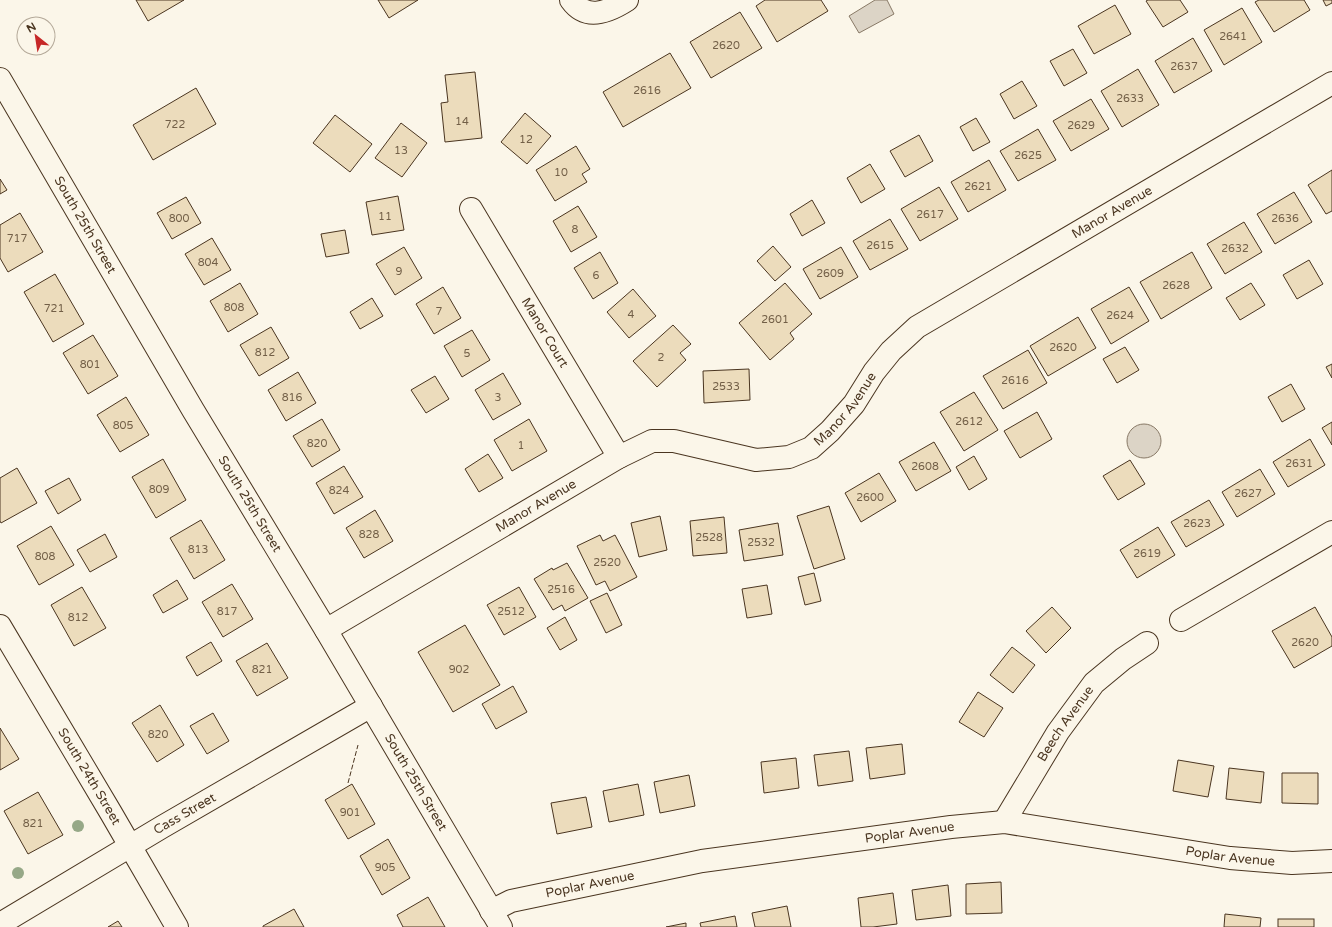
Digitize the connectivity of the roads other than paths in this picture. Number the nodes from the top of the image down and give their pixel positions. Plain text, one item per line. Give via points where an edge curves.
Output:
1 (627, 0) edge
2 (579, 6) edge
3 (0, 79) edge
4 (1332, 83) edge
5 (471, 209) dead end
6 (619, 457) junction
7 (1332, 532) edge
8 (1182, 620) dead end
9 (0, 626) edge
10 (326, 630) junction
11 (1147, 643) dead end
12 (371, 706) junction
13 (1004, 822) junction
14 (130, 846) junction
15 (1332, 861) edge
16 (496, 919) edge
17 (0, 924) edge
18 (177, 927) edge

1 - 2 street via 603,12
3 - 10 street, South 25th Street via 193,410
4 - 6 street, Manor Avenue via 917,327 891,351 854,404 811,448 789,457 756,460 674,441 652,441
5 - 6 street, Manor Court
6 - 10 street, Manor Avenue
7 - 8 street
9 - 14 street, South 24th Street
10 - 12 street, South 25th Street
11 - 13 street, Beech Avenue via 1094,683 1058,732
12 - 14 street, Cass Street
12 - 16 street, South 25th Street
13 - 15 street, Poplar Avenue via 1230,858 1292,863
13 - 16 street, Poplar Avenue via 951,827 702,862 511,901
14 - 17 street, Cass Street
14 - 18 street, South 24th Street

